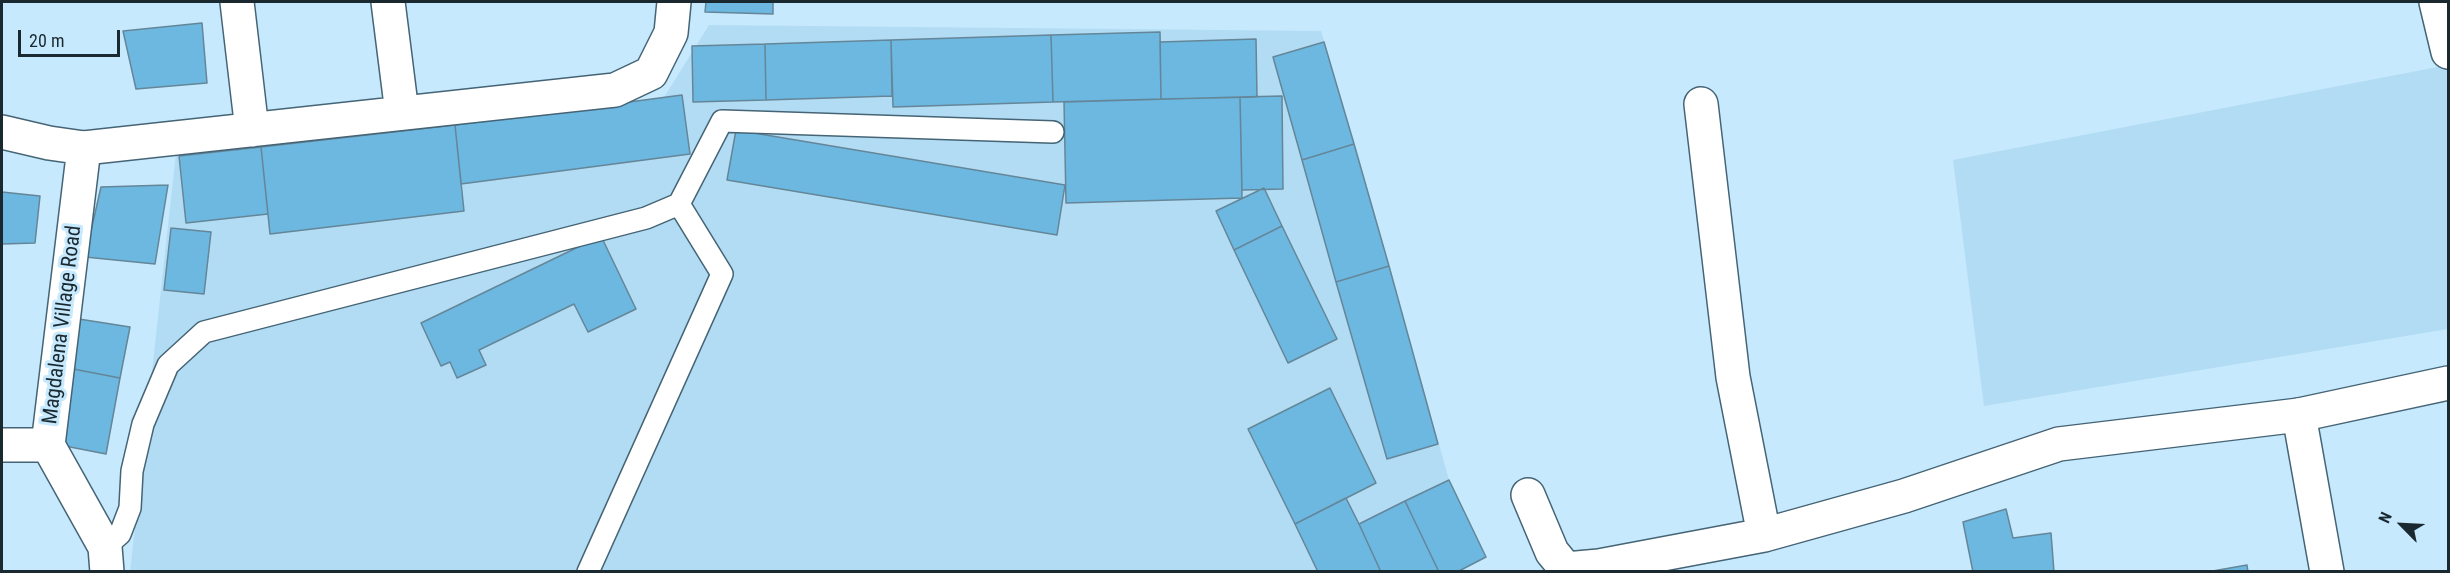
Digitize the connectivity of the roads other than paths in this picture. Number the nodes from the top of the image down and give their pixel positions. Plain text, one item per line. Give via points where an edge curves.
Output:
1 (237, 2) edge
2 (388, 2) edge
3 (674, 2) edge
4 (2436, 2) edge
5 (2448, 52) edge
6 (1701, 104) dead end
7 (402, 114) junction
8 (252, 130) junction
9 (2, 131) edge
10 (1053, 132) dead end
11 (84, 148) junction
12 (680, 204) junction
13 (2448, 383) edge
14 (2299, 415) junction
15 (2, 445) edge
16 (48, 445) junction
17 (1527, 495) dead end
18 (1764, 535) junction
19 (106, 559) edge
20 (588, 572) edge
21 (2327, 572) edge

1 - 8 street
2 - 7 street
3 - 7 street via 670,33 651,73 615,90
4 - 5 street
6 - 18 street via 1733,377
7 - 8 street
8 - 11 street
9 - 11 street
10 - 12 lane via 722,121
11 - 16 street, Magdalena Village Road
12 - 19 lane via 646,218 204,332 168,365 142,424 132,471 130,508
12 - 20 lane via 722,274
13 - 14 street
14 - 18 street via 2059,444 1904,496
14 - 21 street
15 - 16 street
16 - 19 street, Magdalena Village Road
17 - 18 street via 1552,552 1566,569

